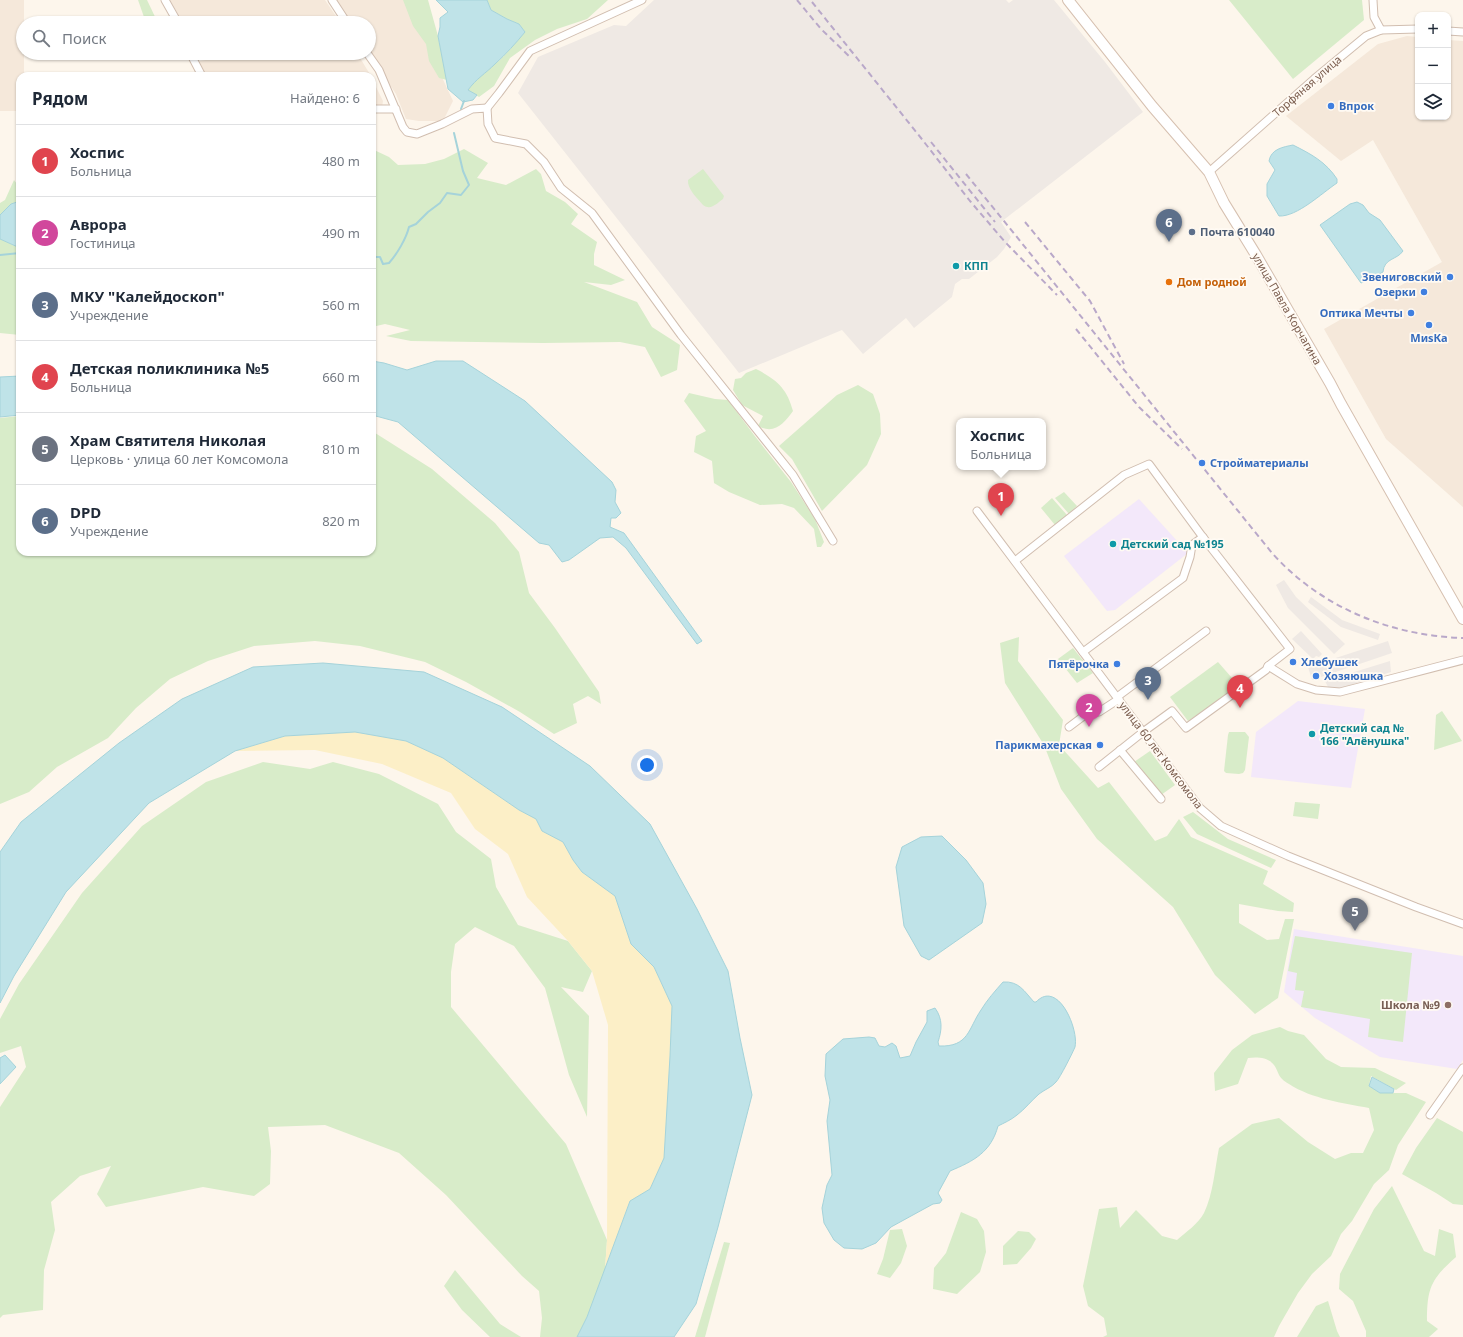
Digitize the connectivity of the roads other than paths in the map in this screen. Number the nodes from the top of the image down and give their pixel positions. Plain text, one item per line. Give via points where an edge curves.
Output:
1 (165, 0) edge
2 (332, 0) edge
3 (642, 0) edge
4 (1068, 0) edge
5 (1373, 0) edge
6 (174, 16) edge
7 (342, 16) edge
8 (1415, 29) edge
9 (1381, 30) junction
10 (1451, 31) edge
11 (1463, 32) edge
12 (194, 60) edge
13 (372, 60) edge
14 (200, 72) edge
15 (487, 108) junction
16 (376, 109) edge
17 (396, 109) junction
18 (1208, 172) junction
19 (978, 511) dead end
20 (1203, 537) junction
21 (833, 541) dead end
22 (1015, 561) junction
23 (1463, 619) edge
24 (1206, 631) dead end
25 (1083, 652) junction
26 (1463, 660) edge
27 (1268, 666) junction
28 (1118, 698) junction
29 (1069, 727) dead end
30 (1143, 732) junction
31 (1120, 750) junction
32 (1099, 767) dead end
33 (1162, 799) dead end
34 (1463, 924) edge
35 (1463, 1068) edge
36 (1430, 1115) dead end

1 - 6 street
2 - 7 street
3 - 15 street via 530,51
4 - 18 main road, улица Павла Корчагина
5 - 9 street via 1374,17
8 - 9 street, Торфяная улица
9 - 18 street, Торфяная улица via 1366,36 1325,69
10 - 11 street
12 - 14 street
13 - 17 street
15 - 17 street via 472,109 416,134 407,132
15 - 21 street via 488,124 495,138 526,144 544,162 561,188 592,213 681,335 793,475
16 - 17 street
18 - 23 main road, улица Павла Корчагина
19 - 22 street, улица 60 лет Комсомола
20 - 22 street via 1149,464
20 - 25 street via 1192,545 1183,578
20 - 27 street via 1290,650
22 - 25 street, улица 60 лет Комсомола
24 - 28 street
25 - 28 street, улица 60 лет Комсомола
26 - 27 street via 1340,692 1316,690 1297,684
27 - 30 street via 1186,728 1172,712
28 - 29 street via 1099,712 1089,712
28 - 30 street, улица 60 лет Комсомола
30 - 31 street
30 - 34 street, улица 60 лет Комсомола via 1200,808 1221,826 1302,861
31 - 32 street
31 - 33 street
35 - 36 street

